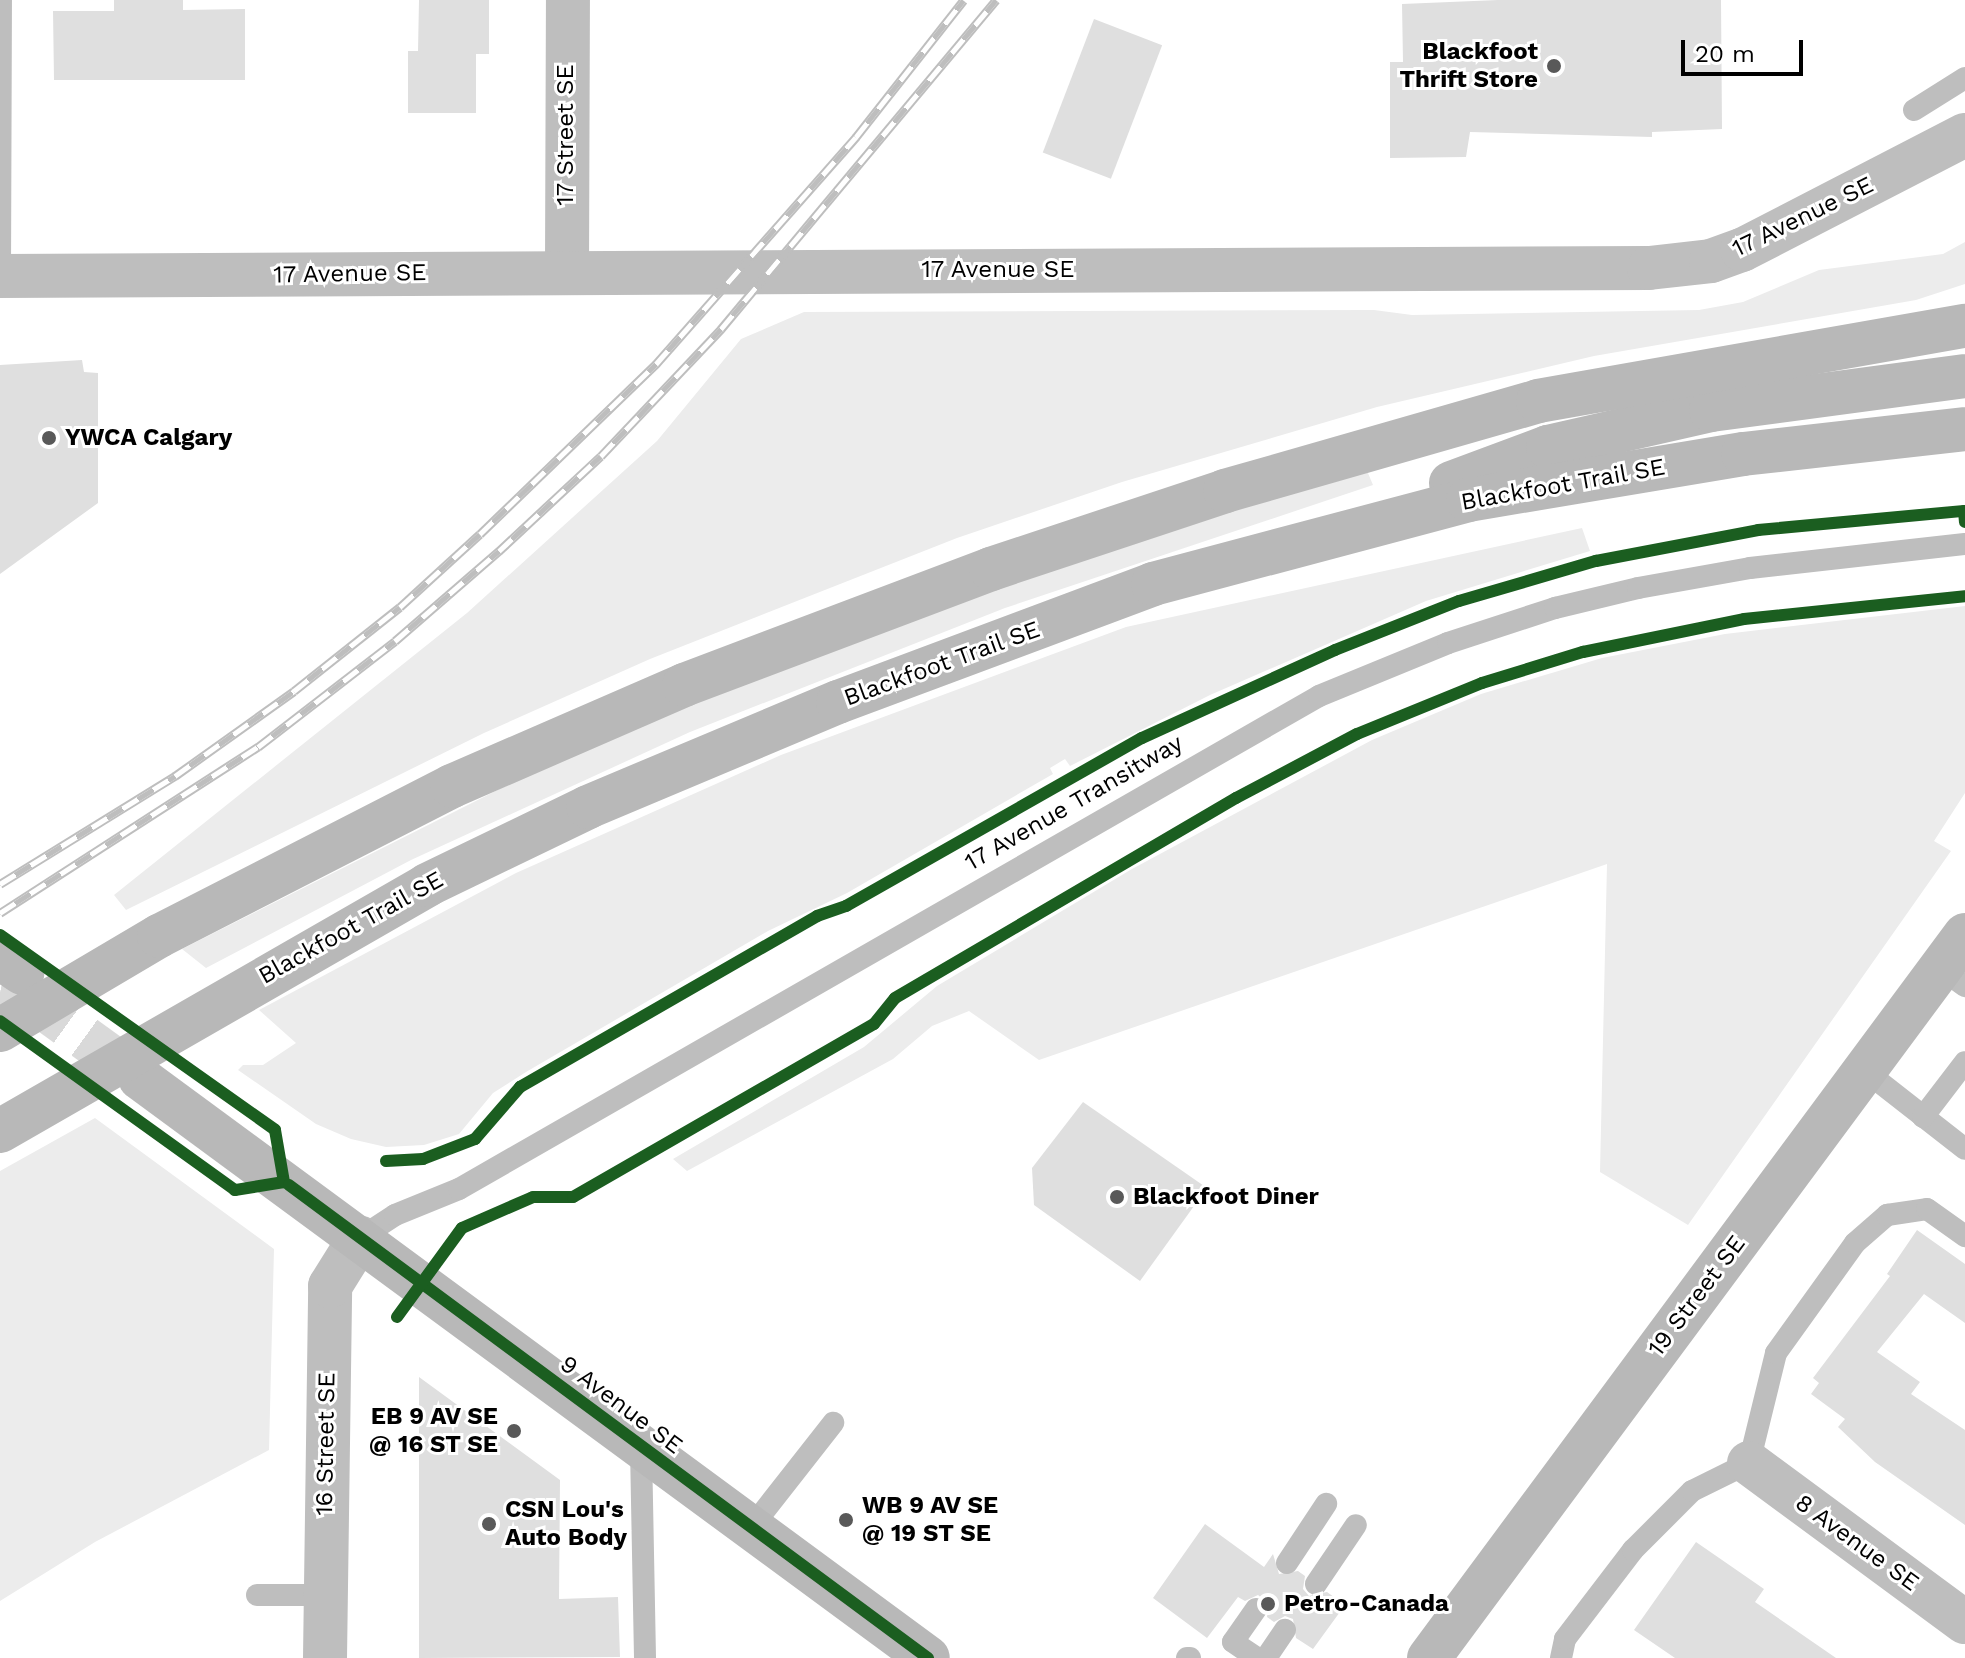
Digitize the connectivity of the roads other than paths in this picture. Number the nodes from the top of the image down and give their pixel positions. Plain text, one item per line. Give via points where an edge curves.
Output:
1 (1, 0) edge
2 (568, 0) edge
3 (1965, 78) edge
4 (1914, 110) dead end
5 (1965, 135) edge
6 (567, 270) junction
7 (0, 276) edge
8 (1965, 304) edge
9 (1947, 327) edge
10 (1965, 376) edge
11 (1965, 429) edge
12 (1965, 544) edge
13 (1269, 551) junction
14 (1957, 963) edge
15 (0, 1030) edge
16 (1965, 1062) edge
17 (1864, 1070) junction
18 (140, 1078) tunnel mouth
19 (1923, 1117) junction
20 (0, 1131) edge
21 (1963, 1143) edge
22 (1965, 1236) edge
23 (360, 1238) junction
24 (833, 1423) dead end
25 (641, 1449) junction
26 (1749, 1463) junction
27 (1326, 1504) dead end
28 (1356, 1525) dead end
29 (750, 1529) junction
30 (1287, 1563) dead end
31 (1316, 1584) dead end
32 (257, 1595) dead end
33 (325, 1595) junction
34 (1256, 1609) dead end
35 (1965, 1622) edge
36 (1285, 1630) dead end
37 (325, 1658) edge
38 (645, 1658) edge
39 (928, 1658) edge
40 (1257, 1658) edge
41 (1266, 1658) edge
42 (1429, 1658) edge
43 (1561, 1658) edge

1 - 7 lane
2 - 6 street, 17 Street SE
3 - 4 lane
5 - 6 street, 17 Avenue SE via 1742,250 1711,261 1649,268
6 - 7 street, 17 Avenue SE
8 - 9 main road
9 - 15 main road via 1538,401 1225,491 991,569 566,734 159,936
10 - 13 main road via 1711,410 1548,447
11 - 13 main road, Blackfoot Trail SE via 1743,454 1468,500
12 - 23 lane, 17 Avenue Transitway via 1750,568 1624,592 1448,643 1331,690 1257,727 459,1189 395,1215
13 - 20 main road, Blackfoot Trail SE via 1153,584 701,757 427,885 233,992
14 - 17 main road, 19 Street SE
16 - 19 lane
17 - 19 lane
17 - 42 main road, 19 Street SE
18 - 23 main road, 9 Avenue SE
19 - 21 lane
22 - 26 lane via 1927,1209 1887,1215 1855,1243 1776,1353
23 - 25 main road, 9 Avenue SE
23 - 33 street, 16 Street SE via 330,1286
24 - 29 lane
25 - 29 main road, 9 Avenue SE
25 - 38 lane
26 - 35 street, 8 Avenue SE
26 - 43 lane via 1692,1491 1633,1550 1565,1639
27 - 30 lane
28 - 31 lane
29 - 39 main road, 9 Avenue SE
32 - 33 lane
33 - 37 street, 16 Street SE
34 - 40 lane via 1233,1642
36 - 41 lane

